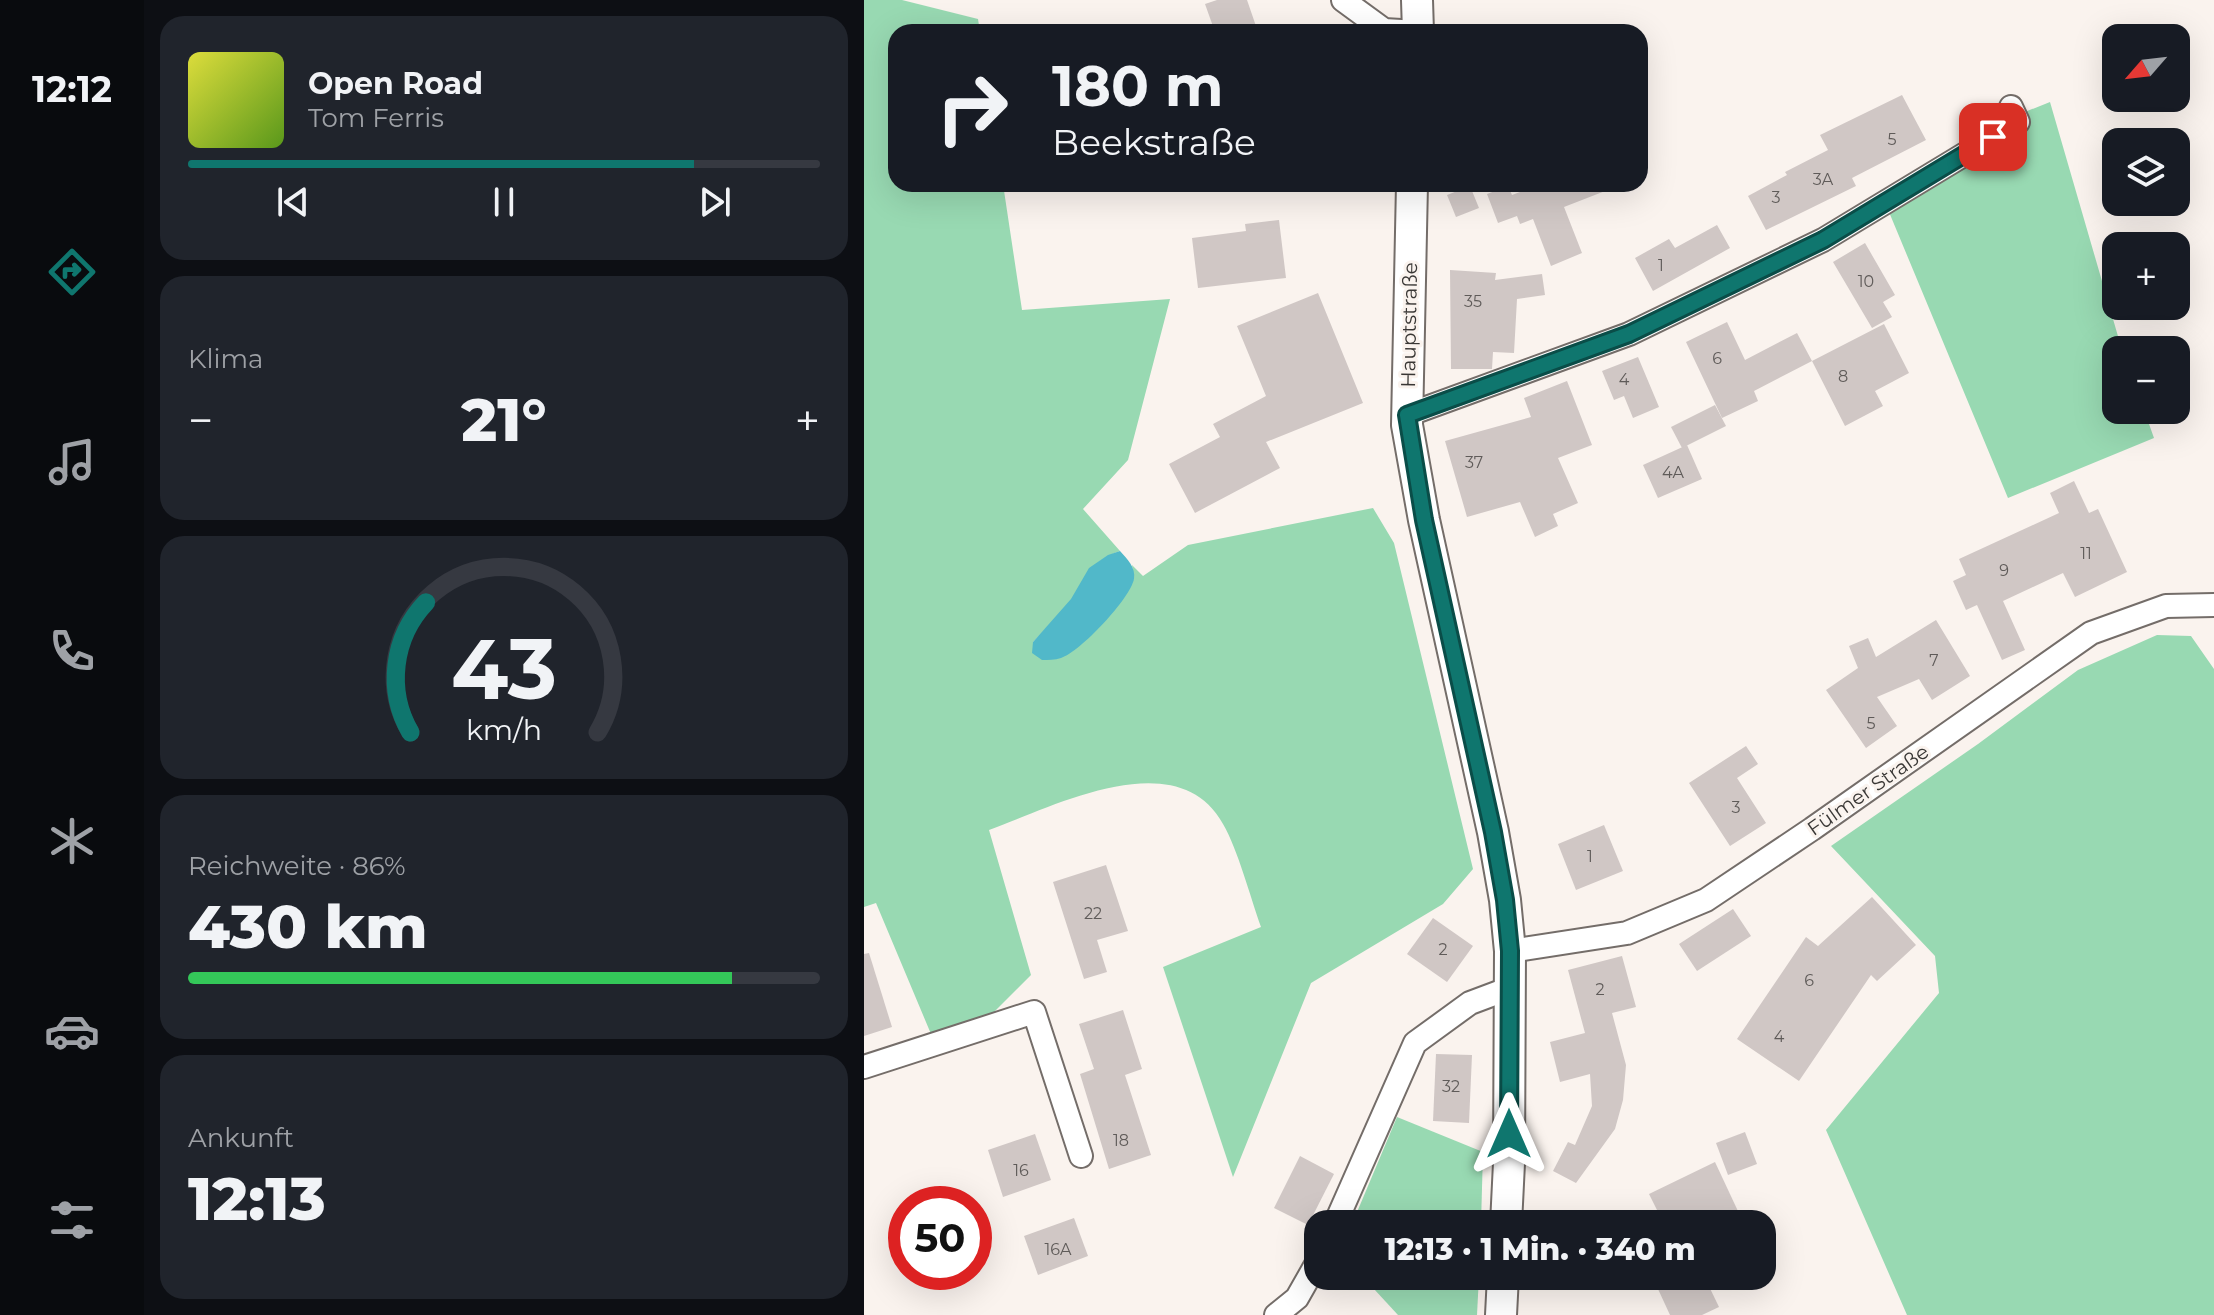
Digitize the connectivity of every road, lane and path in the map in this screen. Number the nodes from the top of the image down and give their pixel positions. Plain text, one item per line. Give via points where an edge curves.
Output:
1 (1417, 0) edge
2 (1347, 1) edge
3 (1376, 24) edge
4 (1418, 24) edge
5 (2011, 107) dead end
6 (1412, 192) edge
7 (1407, 415) junction
8 (2214, 605) edge
9 (1510, 951) junction
10 (1510, 988) junction
11 (864, 1067) edge
12 (1081, 1156) dead end
13 (1341, 1210) edge
14 (1507, 1210) edge
15 (1304, 1286) edge
16 (1502, 1290) edge
17 (1276, 1315) edge
18 (1501, 1315) edge

1 - 4 main road
2 - 3 street
5 - 7 street via 2018,122 1823,240 1629,334
6 - 7 main road, Hauptstraße
7 - 9 main road, Hauptstraße via 1424,520 1493,832
8 - 9 street, Fülmer Straße via 2166,606 2091,633 1706,900 1627,933
9 - 10 main road, Hauptstraße
10 - 13 street via 1470,1003 1415,1043
10 - 14 main road, Hauptstraße
11 - 12 street via 1034,1012
15 - 17 street
16 - 18 main road

